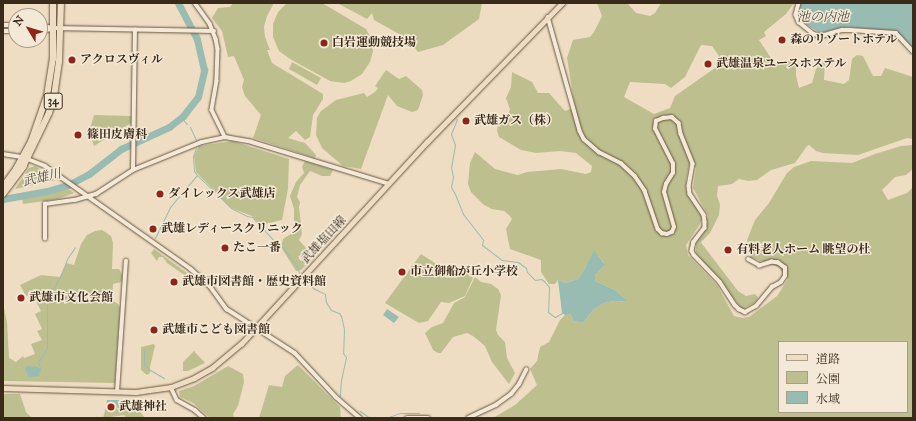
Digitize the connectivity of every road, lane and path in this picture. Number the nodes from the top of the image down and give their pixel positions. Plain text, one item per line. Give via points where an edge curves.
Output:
1 (53, 3) edge
2 (61, 3) edge
3 (195, 3) edge
4 (562, 3) edge
5 (799, 3) edge
6 (548, 17) junction
7 (48, 27) edge
8 (54, 28) junction
9 (62, 28) junction
10 (48, 29) edge
11 (135, 30) junction
12 (214, 31) junction
13 (913, 51) edge
14 (224, 137) junction
15 (3, 154) edge
16 (25, 158) junction
17 (133, 170) junction
18 (389, 184) junction
19 (5, 188) edge
20 (3, 194) edge
21 (87, 196) junction
22 (45, 240) dead end
23 (749, 260) dead end
24 (126, 261) dead end
25 (255, 328) junction
26 (526, 370) dead end
27 (171, 387) junction
28 (3, 388) edge
29 (117, 392) junction
30 (204, 418) edge
31 (360, 418) edge
32 (407, 418) edge
33 (428, 418) edge
34 (468, 418) edge

1 - 8 highway, 34
2 - 9 highway, 34
3 - 12 street
4 - 6 main road, 武雄塩田線
5 - 13 street via 796,15 799,22 814,34 821,36 850,30 896,33
6 - 18 main road, 武雄塩田線
6 - 23 street via 584,139 599,152 621,163 635,176 645,190 658,229 667,234 672,232 674,227 664,192 673,174 673,164 655,129 656,121 663,118 672,117 680,123 693,164 690,194 704,215 705,222 705,228 694,242 692,251 720,282 739,310 745,312 756,306 772,287 786,276 784,268 778,263 760,266
7 - 8 street
8 - 9 street
8 - 10 street
8 - 16 highway, 34 via 53,59 47,96
9 - 11 street
9 - 16 highway, 34 via 54,97 49,113
11 - 12 street
11 - 17 street
12 - 14 street via 218,49 217,81 212,110
14 - 17 street via 202,142
14 - 18 street via 252,142
15 - 16 street
16 - 19 highway, 34
16 - 21 street via 45,166
17 - 21 street via 96,194
18 - 25 main road, 武雄塩田線
19 - 20 highway, 34
21 - 22 street via 45,204
21 - 25 street via 203,279 227,309
24 - 29 street
25 - 27 main road, 武雄塩田線 via 237,348 212,368
25 - 31 street via 295,354
26 - 34 street via 511,394 496,405
27 - 29 main road, 武雄塩田線
27 - 30 street via 177,400
28 - 29 main road, 武雄塩田線
32 - 33 street

